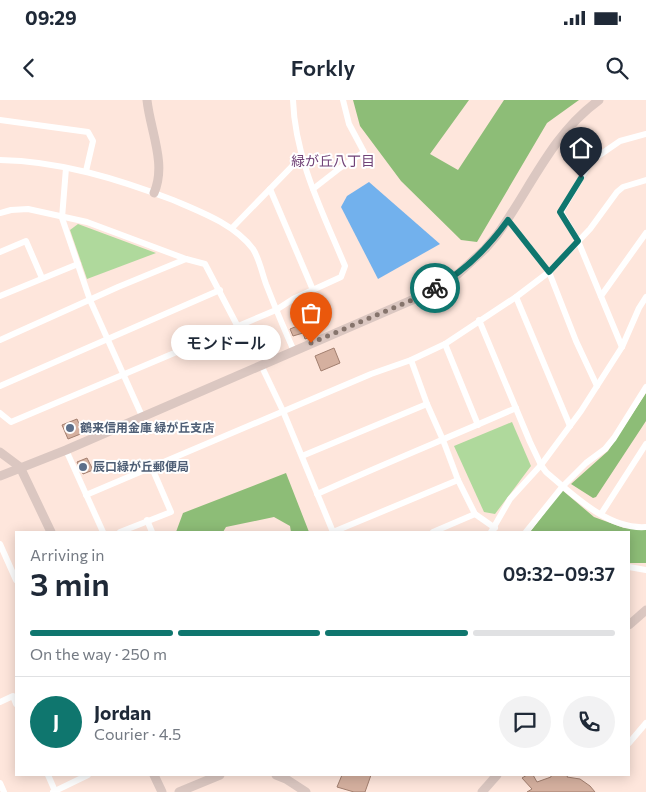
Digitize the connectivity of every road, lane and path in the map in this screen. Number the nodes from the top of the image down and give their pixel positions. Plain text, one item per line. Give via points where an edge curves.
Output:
1 (147, 100) edge
2 (293, 100) edge
3 (343, 100) edge
4 (599, 100) edge
5 (0, 120) edge
6 (646, 134) edge
7 (302, 156) junction
8 (0, 160) edge
9 (66, 168) junction
10 (86, 171) junction
11 (646, 180) edge
12 (270, 189) junction
13 (313, 189) junction
14 (154, 193) junction
15 (0, 213) edge
16 (62, 218) junction
17 (508, 220) junction
18 (232, 228) junction
19 (646, 233) edge
20 (578, 241) junction
21 (0, 252) edge
22 (186, 259) junction
23 (78, 264) junction
24 (549, 272) junction
25 (42, 278) junction
26 (220, 290) junction
27 (313, 290) junction
28 (0, 296) edge
29 (601, 296) junction
30 (516, 297) junction
31 (646, 297) edge
32 (90, 300) junction
33 (276, 310) junction
34 (479, 320) junction
35 (238, 327) junction
36 (108, 339) junction
37 (0, 340) edge
38 (445, 344) junction
39 (622, 347) junction
40 (294, 351) junction
41 (412, 360) junction
42 (261, 365) junction
43 (123, 374) junction
44 (0, 386) edge
45 (598, 386) junction
46 (646, 387) edge
47 (427, 404) junction
48 (516, 408) junction
49 (283, 411) junction
50 (0, 413) edge
51 (142, 416) junction
52 (478, 425) junction
53 (570, 426) junction
54 (443, 440) junction
55 (646, 444) edge
56 (66, 450) junction
57 (0, 452) edge
58 (302, 456) junction
59 (540, 464) junction
60 (20, 467) junction
61 (152, 468) junction
62 (0, 476) edge
63 (458, 480) junction
64 (563, 486) junction
65 (317, 494) junction
66 (86, 495) junction
67 (475, 514) junction
68 (602, 514) junction
69 (147, 520) junction
70 (646, 527) edge
71 (493, 530) edge
72 (51, 531) edge
73 (104, 531) edge
74 (122, 531) edge
75 (152, 531) edge
76 (333, 531) edge
77 (335, 531) edge
78 (435, 531) edge
79 (527, 531) edge
80 (0, 544) edge
81 (630, 567) edge
82 (645, 572) edge
83 (15, 578) edge
84 (646, 610) edge
85 (630, 624) edge
86 (15, 701) edge
87 (0, 702) edge
88 (646, 723) edge
89 (630, 742) edge
90 (48, 776) edge
91 (86, 776) edge
92 (154, 776) edge
93 (218, 776) edge
94 (281, 776) edge
95 (496, 776) edge
96 (0, 783) edge
97 (4, 792) edge
98 (54, 792) edge
99 (162, 792) edge
100 (179, 792) edge
101 (306, 792) edge
102 (482, 792) edge

1 - 14 street via 159,181
2 - 7 street
3 - 13 street via 349,124 364,152
4 - 17 street via 582,112 558,139
5 - 10 street via 88,132 93,141
6 - 20 street via 620,141 591,161 560,212
7 - 12 street
7 - 13 street
8 - 9 street
9 - 10 street
9 - 16 street
10 - 14 street
11 - 20 street via 617,192
12 - 18 street
12 - 27 street
13 - 27 street via 345,266 342,278
14 - 18 street
15 - 16 street via 28,210
16 - 22 street via 87,222
16 - 23 street
17 - 24 street
17 - 40 street via 458,274 419,297
18 - 33 street via 254,250
19 - 29 street
20 - 24 street
20 - 29 street
21 - 25 street via 26,240
22 - 26 street via 205,264
22 - 32 street
23 - 25 street
23 - 32 street
24 - 30 street
24 - 45 street
25 - 28 street
26 - 35 street
26 - 36 street
27 - 33 street
29 - 39 street
30 - 34 street
30 - 53 street
31 - 39 street
32 - 36 street
32 - 37 street
33 - 35 street
33 - 40 street
34 - 38 street
34 - 48 street
35 - 43 street
36 - 43 street
36 - 44 street
38 - 41 street
38 - 52 street
39 - 45 street
40 - 42 street
41 - 47 street
41 - 49 street
42 - 49 street
42 - 51 street
43 - 50 street via 12,422
43 - 51 street
45 - 53 street
46 - 64 street via 605,449
47 - 54 street
47 - 58 street
48 - 52 street
48 - 59 street
49 - 58 street
49 - 61 street
51 - 56 street
52 - 54 street
53 - 59 street
54 - 63 street
54 - 65 street
55 - 68 street
56 - 60 street
56 - 66 street
57 - 60 street
58 - 65 street
59 - 64 street
59 - 71 street via 510,499
60 - 62 street
60 - 72 street
61 - 66 street
61 - 69 street via 171,512
63 - 67 street
63 - 77 street
64 - 68 street
64 - 79 street
65 - 76 street
66 - 73 street
67 - 71 street
67 - 78 street
68 - 70 street via 621,523
69 - 74 street
69 - 75 street
80 - 83 street
81 - 82 street
84 - 85 street
86 - 87 street via 13,696
88 - 89 street
90 - 98 street
91 - 98 street
92 - 99 street
93 - 100 street
94 - 101 street
95 - 102 street
96 - 97 street

